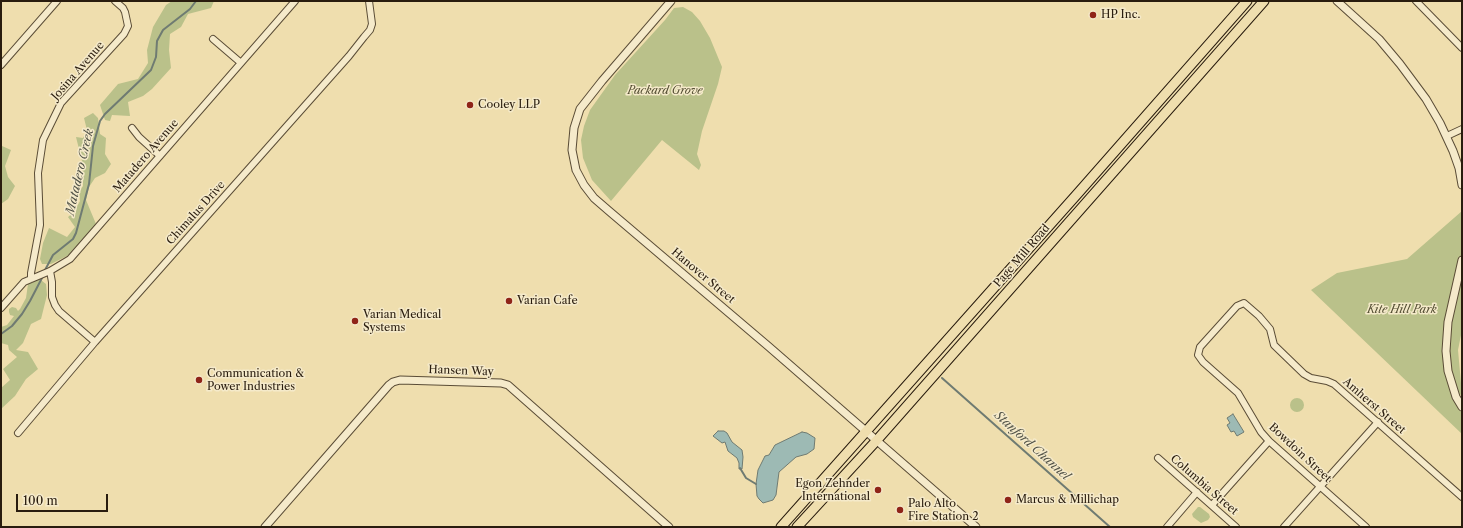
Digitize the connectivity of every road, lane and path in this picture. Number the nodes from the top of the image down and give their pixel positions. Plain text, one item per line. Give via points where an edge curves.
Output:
1 (57, 1) edge
2 (115, 1) edge
3 (295, 1) edge
4 (369, 1) edge
5 (671, 1) edge
6 (1246, 1) edge
7 (1264, 1) edge
8 (1337, 1) edge
9 (1416, 1) edge
10 (213, 39) dead end
11 (1462, 48) edge
12 (240, 63) junction
13 (1, 65) edge
14 (132, 128) dead end
15 (1462, 129) edge
16 (1446, 136) junction
17 (160, 156) junction
18 (1086, 183) junction
19 (1462, 185) edge
20 (1087, 202) junction
21 (1462, 260) edge
22 (49, 272) junction
23 (31, 279) junction
24 (1, 308) edge
25 (95, 342) junction
26 (1198, 352) joint
27 (1462, 407) edge
28 (1378, 422) junction
29 (866, 431) junction
30 (18, 433) dead end
31 (876, 440) junction
32 (1268, 441) junction
33 (1158, 458) dead end
34 (1320, 486) junction
35 (1197, 492) junction
36 (1462, 496) edge
37 (1212, 505) junction
38 (265, 527) edge
39 (669, 527) edge
40 (781, 527) edge
41 (797, 527) edge
42 (976, 527) edge
43 (1167, 527) edge
44 (1236, 527) edge
45 (1284, 527) edge
46 (1366, 527) edge

1 - 13 street
2 - 23 street, Josina Avenue via 125,12 128,26 124,34 61,103 43,140 38,173 40,225
3 - 12 street, Matadero Avenue
4 - 25 street, Chimalus Drive via 372,24 370,30
5 - 29 street, Hanover Street via 580,109 574,128 572,150 580,178 589,192 612,213
6 - 18 main road, Page Mill Road
7 - 20 main road, Page Mill Road
8 - 16 street via 1379,39 1400,64 1426,99
9 - 11 street
10 - 12 street
12 - 17 street, Matadero Avenue
14 - 17 street
15 - 16 street
16 - 19 street via 1459,168
17 - 22 street, Matadero Avenue via 70,258
18 - 20 main road
18 - 29 main road, Page Mill Road
20 - 31 main road, Page Mill Road
21 - 27 street via 1448,322 1446,352 1448,371
22 - 23 street, Matadero Avenue
22 - 25 street via 52,297 59,311
23 - 24 street, Matadero Avenue via 24,282
25 - 30 street, Chimalus Drive
26 - 28 street, Amherst Street via 1238,306 1248,305 1270,329 1274,345 1304,374 1334,384
26 - 32 street, Bowdoin Street via 1203,362 1238,393
28 - 34 street
28 - 36 street, Amherst Street
29 - 31 street, Hanover Street
29 - 40 main road, Page Mill Road
31 - 41 main road, Page Mill Road
31 - 42 street, Hanover Street
32 - 34 street, Bowdoin Street
32 - 37 street
33 - 35 street, Columbia Street
34 - 45 street
34 - 46 street, Bowdoin Street
35 - 37 street, Columbia Street
35 - 43 street
37 - 44 street, Columbia Street
38 - 39 street, Hansen Way via 389,385 400,380 508,385

